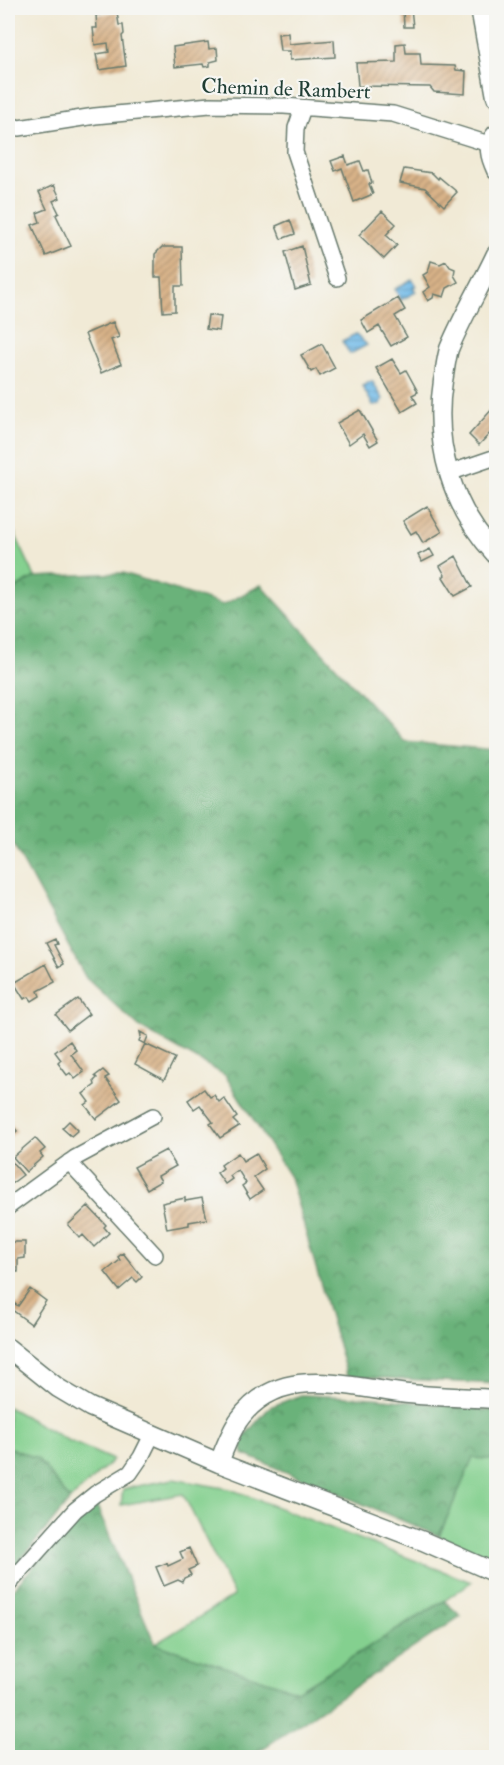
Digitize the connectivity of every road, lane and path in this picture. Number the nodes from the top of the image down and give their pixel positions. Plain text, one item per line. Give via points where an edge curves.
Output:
1 (480, 8) edge
2 (496, 97) edge
3 (303, 108) junction
4 (8, 124) edge
5 (494, 135) edge
6 (496, 170) edge
7 (496, 254) edge
8 (337, 278) dead end
9 (496, 457) edge
10 (448, 473) junction
11 (496, 555) edge
12 (153, 1116) dead end
13 (69, 1162) junction
14 (8, 1207) edge
15 (155, 1255) dead end
16 (8, 1348) edge
17 (496, 1399) edge
18 (152, 1435) junction
19 (219, 1463) junction
20 (496, 1573) edge
21 (8, 1585) edge

1 - 2 street
3 - 4 street, Chemin de Rambert via 210,105 19,128
3 - 5 street, Chemin de Rambert via 393,114
3 - 8 street via 294,152
5 - 6 street via 489,151
7 - 10 street via 448,352 440,427
9 - 10 street
10 - 11 street via 464,513
12 - 13 street
13 - 14 street
13 - 15 street
16 - 18 street via 58,1388
17 - 19 street via 403,1394 322,1383 293,1384 272,1391 247,1409
18 - 19 street
18 - 21 street via 129,1473 75,1510
19 - 20 street

